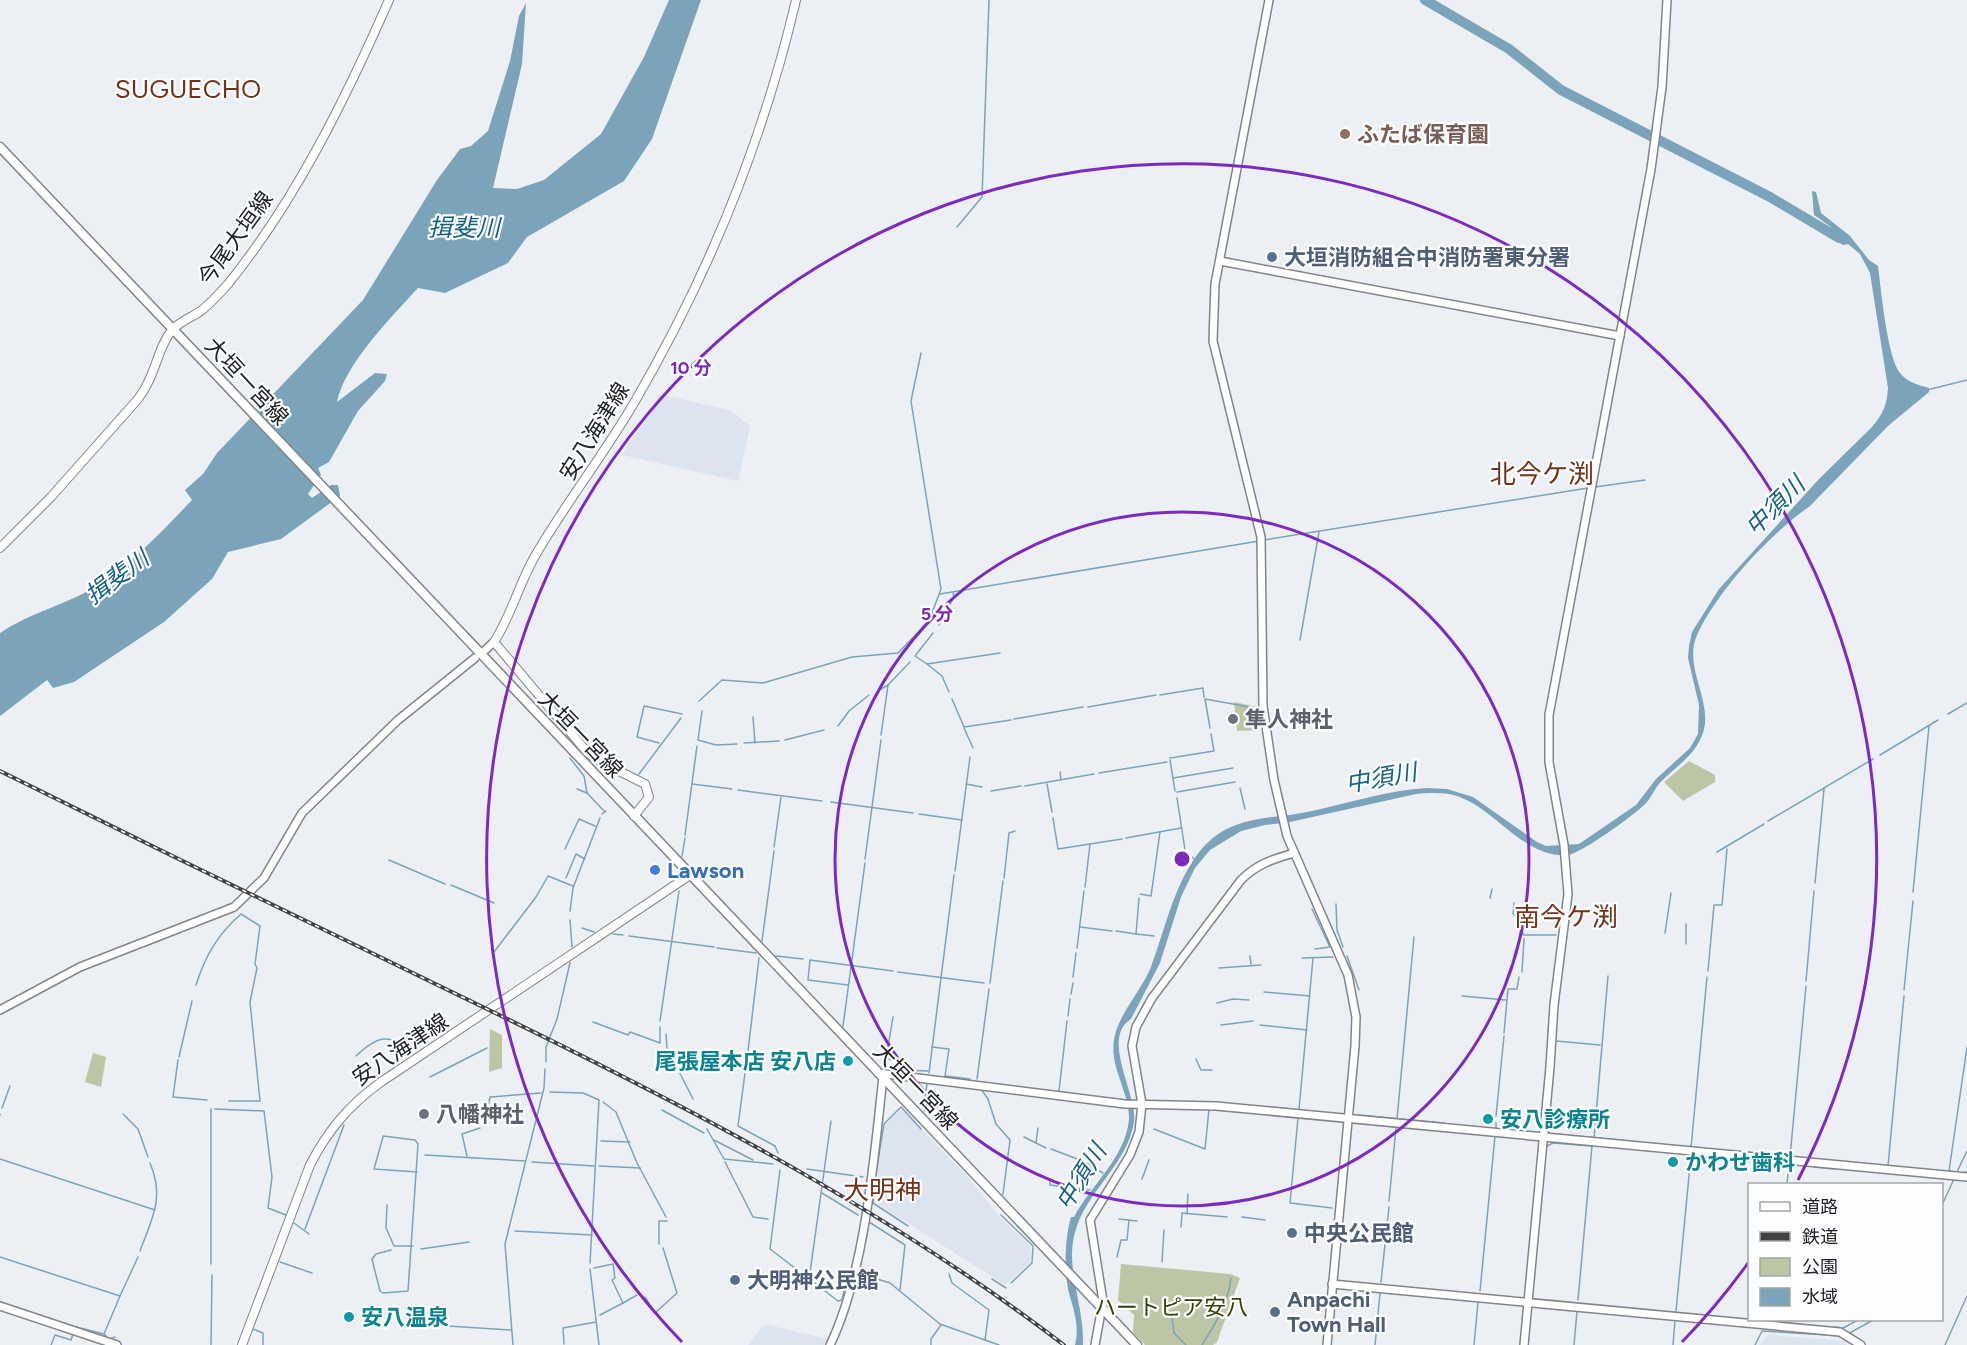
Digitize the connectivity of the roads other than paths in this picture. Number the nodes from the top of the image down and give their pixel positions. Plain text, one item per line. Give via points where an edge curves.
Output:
1 (389, 0) edge
2 (796, 0) edge
3 (1269, 0) edge
4 (1666, 0) edge
5 (0, 147) edge
6 (1220, 261) junction
7 (173, 330) junction
8 (1620, 336) junction
9 (0, 548) edge
10 (494, 642) junction
11 (484, 651) dead end
12 (475, 658) dead end
13 (634, 816) junction
14 (1294, 853) junction
15 (690, 875) junction
16 (0, 1010) edge
17 (880, 1075) junction
18 (1140, 1104) junction
19 (1348, 1119) junction
20 (1544, 1137) junction
21 (1963, 1176) edge
22 (1332, 1284) junction
23 (1528, 1303) junction
24 (0, 1306) edge
25 (1103, 1309) junction
26 (117, 1345) edge
27 (242, 1345) edge
28 (830, 1345) edge
29 (1095, 1345) edge
30 (1137, 1345) edge
31 (1327, 1345) edge
32 (1524, 1345) edge
33 (1861, 1345) edge

1 - 7 main road, 今尾大垣線 via 340,104 270,224 216,298
2 - 10 main road, 安八海津線 via 781,64 752,151 682,316 606,450 533,559
3 - 6 street
4 - 8 street via 1656,138
5 - 7 main road, 大垣一宮線
6 - 8 street
6 - 14 street via 1212,334 1262,537 1263,706 1280,811
7 - 9 main road, 今尾大垣線 via 164,343 150,384 51,497
7 - 13 main road, 大垣一宮線
8 - 20 street via 1550,715 1549,762 1566,856 1568,894 1554,1005
10 - 11 street
10 - 13 main road via 587,752 645,784 649,797
12 - 16 street via 398,720 302,813 264,878 234,907 80,967
13 - 15 main road, 大垣一宮線
14 - 18 street via 1251,869 1142,1014 1132,1046
14 - 19 street via 1339,951 1354,998 1355,1046
15 - 17 main road, 大垣一宮線
15 - 27 main road, 安八海津線 via 381,1082 342,1114 310,1165
17 - 18 street
17 - 25 main road, 大垣一宮線
17 - 28 street via 866,1206 852,1282
18 - 19 street via 1216,1106
18 - 25 street via 1138,1132 1130,1155 1090,1220
19 - 20 street
19 - 22 street
20 - 21 street
20 - 23 street
22 - 23 street
22 - 31 street
23 - 32 street
23 - 33 street via 1847,1336
24 - 26 street
25 - 29 street
25 - 30 main road, 大垣一宮線

